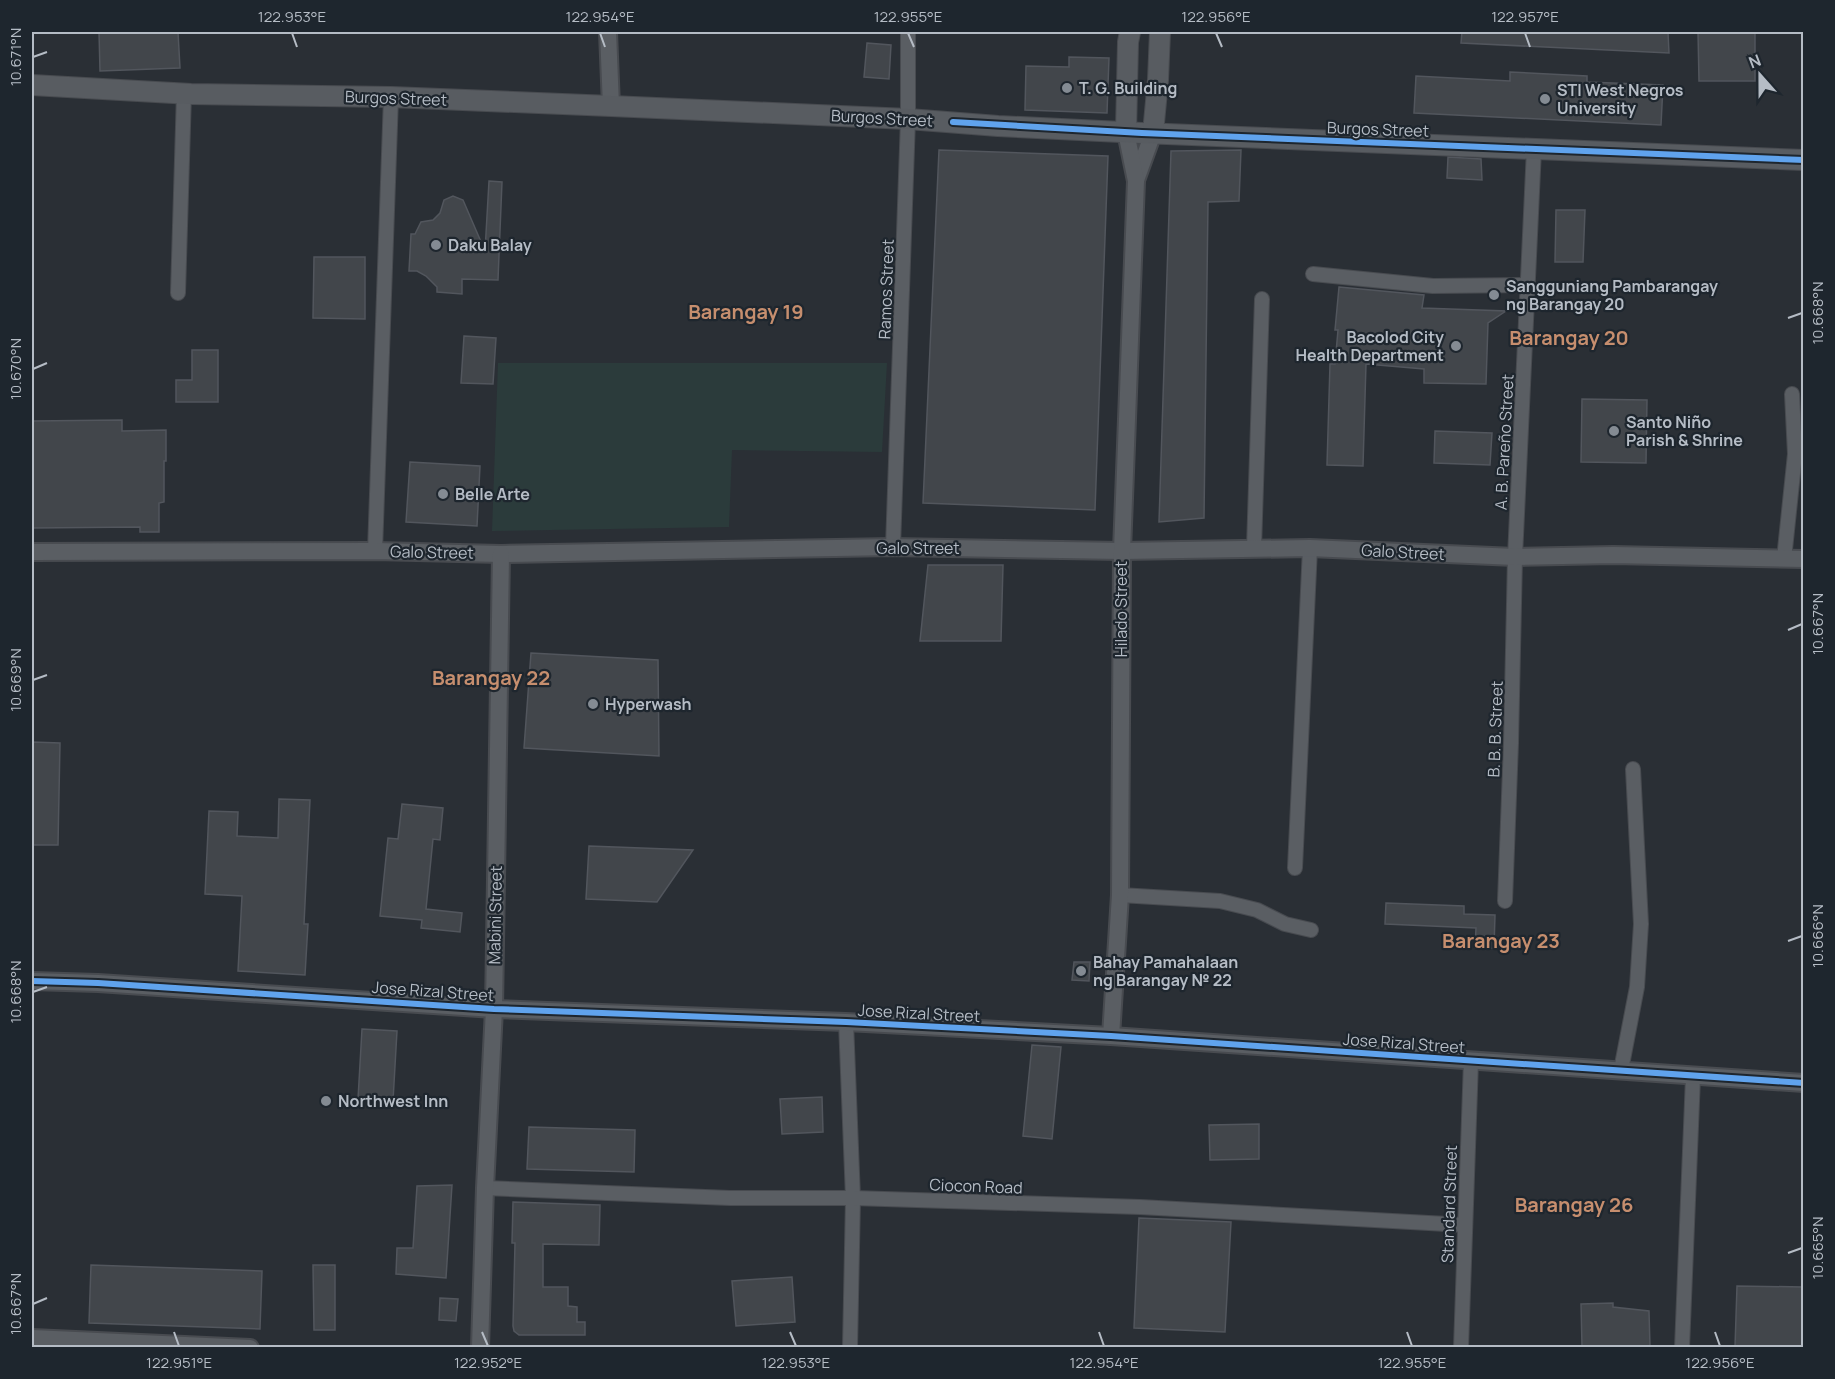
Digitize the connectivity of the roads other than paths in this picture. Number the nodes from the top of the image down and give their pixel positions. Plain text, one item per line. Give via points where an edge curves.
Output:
1 (608, 32) edge
2 (908, 32) edge
3 (1130, 32) edge
4 (1160, 32) edge
5 (32, 86) edge
6 (184, 93) junction
7 (391, 97) junction
8 (611, 106) junction
9 (908, 119) junction
10 (1126, 132) junction
11 (1153, 133) junction
12 (1534, 149) junction
13 (1803, 160) edge
14 (1136, 181) junction
15 (1313, 274) dead end
16 (1528, 285) junction
17 (178, 293) dead end
18 (1262, 299) dead end
19 (1792, 394) dead end
20 (893, 547) junction
21 (1254, 548) junction
22 (1311, 548) junction
23 (375, 551) junction
24 (1122, 551) junction
25 (32, 552) edge
26 (501, 554) junction
27 (1515, 557) junction
28 (1784, 559) junction
29 (1803, 559) edge
30 (1633, 769) dead end
31 (1295, 868) dead end
32 (1120, 895) junction
33 (1505, 901) dead end
34 (1311, 930) dead end
35 (32, 981) edge
36 (494, 1009) junction
37 (846, 1022) junction
38 (1111, 1036) junction
39 (1471, 1062) junction
40 (1621, 1070) junction
41 (1693, 1077) junction
42 (1803, 1083) edge
43 (485, 1188) junction
44 (853, 1198) junction
45 (1465, 1225) junction
46 (32, 1338) edge
47 (105, 1345) edge
48 (250, 1347) edge
49 (480, 1347) edge
50 (850, 1347) edge
51 (1461, 1347) edge
52 (1682, 1347) edge

1 - 8 street
2 - 9 street, Ramos Street
3 - 10 main road, Hilado Street
4 - 11 main road, Hilado Street
5 - 6 main road, Burgos Street
6 - 7 main road, Burgos Street
6 - 17 street
7 - 8 main road, Burgos Street
7 - 23 street
8 - 9 main road, Burgos Street
9 - 10 main road, Burgos Street
9 - 20 street, Ramos Street
10 - 11 main road, Burgos Street
10 - 14 street, Hilado Street
11 - 12 main road, Burgos Street
11 - 14 street, Hilado Street
12 - 13 main road, Burgos Street
12 - 16 street, A. B. Pareño Street
14 - 24 street, Hilado Street
15 - 16 street via 1433,286
16 - 27 street, A. B. Pareño Street
18 - 21 street
19 - 28 street via 1795,454
20 - 24 street, Galo Street
20 - 26 street, Galo Street
21 - 22 street, Galo Street
21 - 24 street, Galo Street
22 - 27 street, Galo Street
22 - 31 street
23 - 25 street, Galo Street
23 - 26 street, Galo Street
24 - 32 street, Hilado Street
26 - 36 street, Mabini Street
27 - 28 street, Galo Street
27 - 33 street, B. B. B. Street
28 - 29 street, Galo Street
30 - 40 street via 1641,924 1637,987
32 - 34 street via 1220,901
32 - 38 street, Hilado Street
35 - 36 street, Jose Rizal Street
36 - 37 street, Jose Rizal Street
36 - 43 street, Mabini Street
37 - 38 street, Jose Rizal Street
37 - 44 street
38 - 39 street, Jose Rizal Street
39 - 40 street, Jose Rizal Street
39 - 45 street, Standard Street
40 - 41 street, Jose Rizal Street
41 - 42 street, Jose Rizal Street
41 - 52 street
43 - 44 street, Ciocon Road via 730,1198
43 - 49 street, Mabini Street
44 - 45 street, Ciocon Road via 1140,1207
44 - 50 street
45 - 51 street, Standard Street
46 - 47 street
47 - 48 street

